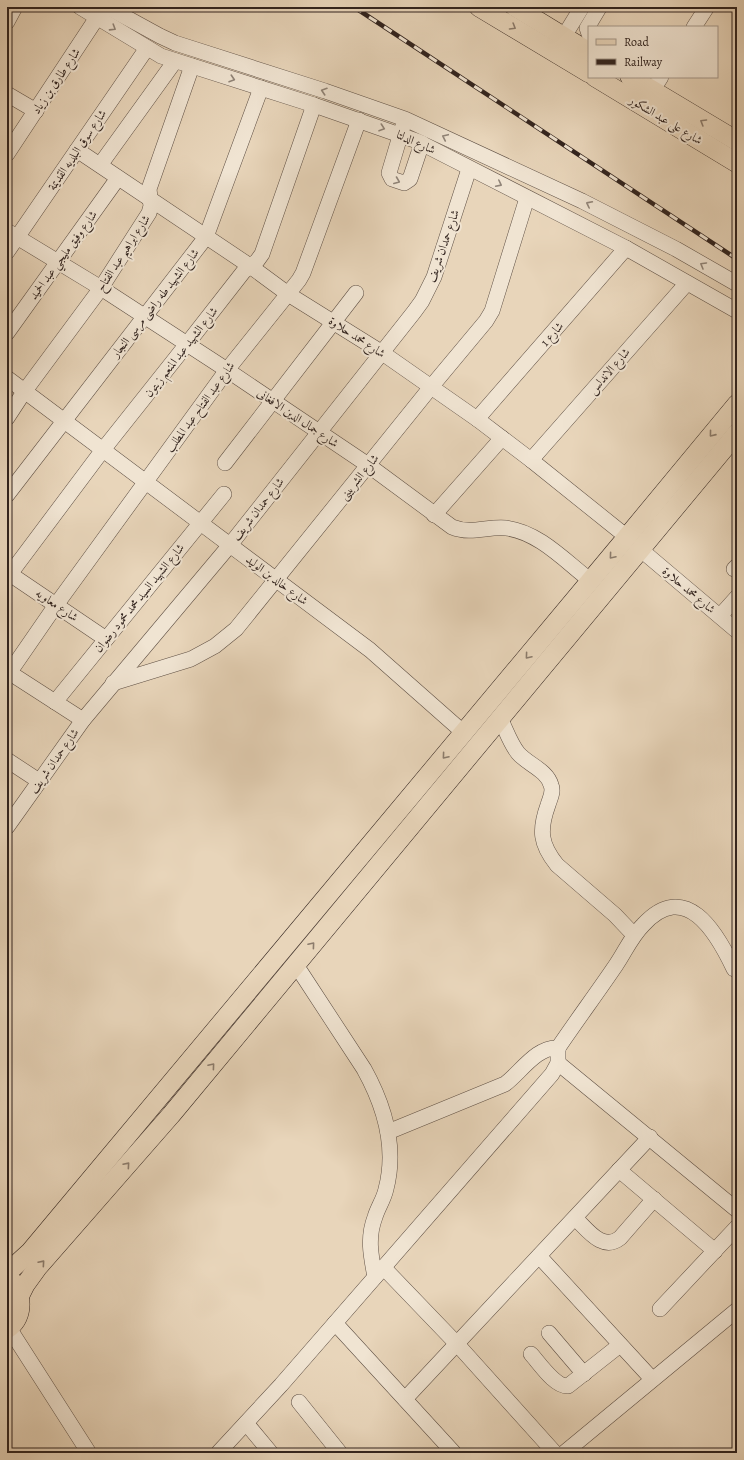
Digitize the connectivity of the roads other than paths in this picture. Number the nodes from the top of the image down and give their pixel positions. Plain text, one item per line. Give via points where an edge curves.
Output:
1 (15, 7) edge
2 (80, 7) edge
3 (479, 7) edge
4 (515, 7) edge
5 (707, 7) edge
6 (599, 8) dead end
7 (103, 11) edge
8 (584, 19) edge
9 (7, 22) edge
10 (695, 26) edge
11 (564, 36) junction
12 (146, 48) junction
13 (588, 51) edge
14 (555, 52) junction
15 (175, 61) junction
16 (192, 66) junction
17 (588, 72) edge
18 (597, 78) edge
19 (634, 78) edge
20 (656, 84) edge
21 (261, 88) junction
22 (7, 94) edge
23 (314, 105) junction
24 (36, 111) junction
25 (405, 119) junction
26 (359, 120) junction
27 (422, 127) junction
28 (400, 134) junction
29 (419, 142) junction
30 (737, 142) edge
31 (466, 147) junction
32 (77, 150) junction
33 (7, 154) edge
34 (737, 163) edge
35 (100, 166) junction
36 (465, 166) junction
37 (118, 178) junction
38 (527, 198) junction
39 (150, 199) junction
40 (12, 234) edge
41 (206, 237) junction
42 (626, 248) junction
43 (7, 252) edge
44 (59, 261) junction
45 (250, 266) junction
46 (732, 281) edge
47 (687, 283) junction
48 (101, 288) junction
49 (356, 293) dead end
50 (288, 294) junction
51 (716, 299) junction
52 (737, 311) edge
53 (145, 316) junction
54 (334, 322) junction
55 (7, 333) edge
56 (187, 344) junction
57 (381, 352) junction
58 (226, 370) junction
59 (7, 378) edge
60 (431, 387) junction
61 (24, 392) junction
62 (273, 401) junction
63 (737, 404) edge
64 (7, 418) edge
65 (477, 419) junction
66 (64, 421) junction
67 (319, 432) junction
68 (737, 433) edge
69 (502, 438) junction
70 (102, 451) junction
71 (531, 460) junction
72 (225, 463) dead end
73 (368, 465) junction
74 (145, 482) junction
75 (224, 494) dead end
76 (7, 495) edge
77 (434, 515) junction
78 (201, 523) junction
79 (634, 543) junction
80 (230, 544) junction
81 (8, 575) edge
82 (276, 580) junction
83 (591, 581) junction
84 (737, 597) edge
85 (56, 605) junction
86 (720, 616) junction
87 (737, 631) edge
88 (106, 639) junction
89 (8, 673) edge
90 (113, 683) junction
91 (509, 693) junction
92 (55, 702) junction
93 (500, 718) junction
94 (83, 720) junction
95 (464, 733) junction
96 (7, 760) edge
97 (39, 781) junction
98 (7, 827) edge
99 (632, 932) junction
100 (296, 965) junction
101 (734, 968) dead end
102 (558, 1048) junction
103 (558, 1063) junction
104 (388, 1132) junction
105 (650, 1137) junction
106 (620, 1170) junction
107 (654, 1199) junction
108 (737, 1210) edge
109 (575, 1218) junction
110 (737, 1227) edge
111 (715, 1251) junction
112 (539, 1256) junction
113 (379, 1272) junction
114 (7, 1273) edge
115 (7, 1277) edge
116 (20, 1295) junction
117 (660, 1309) dead end
118 (737, 1310) edge
119 (335, 1323) junction
120 (8, 1329) edge
121 (549, 1333) dead end
122 (457, 1344) junction
123 (620, 1345) junction
124 (531, 1354) dead end
125 (584, 1374) junction
126 (652, 1379) junction
127 (405, 1399) junction
128 (299, 1402) dead end
129 (246, 1423) junction
130 (89, 1453) edge
131 (218, 1453) edge
132 (271, 1453) edge
133 (340, 1453) edge
134 (454, 1453) edge
135 (555, 1453) edge
136 (564, 1453) edge

1 - 9 street
2 - 7 street, شارع الدلتا
3 -> 14 main road
4 - 11 main road
5 - 10 street
6 - 8 street
7 -> 12 street, شارع الدلتا
7 - 24 street, شارع طارق بن زياد
25 -> 7 street, شارع الدلتا via 171,42
8 - 11 street
11 - 13 main road
11 - 14 street
12 - 15 street, شارع الدلتا
12 - 32 street, شارع سوق البلديه القديمة
14 - 17 main road
15 - 16 street, شارع الدلتا
15 - 35 street
16 -> 21 street, شارع الدلتا
16 - 39 street, شارع ابراهيم عبد الفتاح via 149,189
18 - 34 main road, شارع على عبد الشكور
19 - 20 main road, شارع على عبد الشكور
30 -> 20 main road, شارع على عبد الشكور
21 - 23 street, شارع الدلتا
21 - 41 street, شارع الشهيد طه راضى مرسى النجار
22 - 24 street
23 - 26 street, شارع الدلتا
23 - 45 street, شارع الشهيد عبد المنعم زيتون via 262,254
24 - 33 street, شارع طارق بن زياد
25 - 27 street, شارع الدلتا
25 - 28 street
26 -> 28 street, شارع الدلتا
26 - 50 street, شارع عبد الفتاح عبد المطلب via 303,273
27 - 29 street
31 -> 27 street, شارع الدلتا
28 - 29 street, شارع الدلتا
28 -> 29 street via 389,173 394,181 404,183 410,179
29 - 36 street, شارع الدلتا
31 - 36 street, شارع حمدان شريف
46 -> 31 street, شارع الدلتا via 582,200
32 - 35 street, شارع محمد حلاوة
32 - 40 street, شارع سوق البلديه القديمة
35 - 37 street, شارع محمد حلاوة
36 -> 38 street, شارع الدلتا
36 - 57 street, شارع حمدان شريف via 434,277 414,312
37 - 39 street, شارع محمد حلاوة
37 - 44 street, شارع وفيق مليجي عبد الحميد
38 - 42 street, شارع الدلتا
38 - 60 street, شارع الشربينى via 489,316
39 - 41 street, شارع محمد حلاوة
39 - 48 street, شارع ابراهيم عبد الفتاح via 150,213
40 - 43 street, شارع سوق البلديه القديمة
40 - 44 street, شارع جمال الدين الافغانى
41 - 45 street, شارع محمد حلاوة
41 - 53 street, شارع الشهيد طه راضى مرسى النجار
42 - 47 street, شارع الدلتا
42 - 65 street, شارع 1
44 - 48 street, شارع جمال الدين الافغانى
44 - 55 street, شارع وفيق مليجي عبد الحميد
45 - 50 street, شارع محمد حلاوة
45 - 56 street, شارع الشهيد عبد المنعم زيتون
46 - 51 street
47 - 51 street, شارع الدلتا
47 - 71 street, شارع الاندلس
48 - 53 street, شارع جمال الدين الافغانى
48 - 61 street, شارع ابراهيم عبد الفتاح
49 - 54 street
50 - 54 street, شارع محمد حلاوة
50 - 58 street, شارع عبد الفتاح عبد المطلب
51 - 52 street, شارع الدلتا
53 - 56 street, شارع جمال الدين الافغانى
53 - 66 street, شارع الشهيد طه راضى مرسى النجار
54 - 57 street, شارع محمد حلاوة
54 - 62 street
56 - 58 street, شارع جمال الدين الافغانى
56 - 70 street, شارع الشهيد عبد المنعم زيتون
57 - 60 street, شارع محمد حلاوة
57 - 67 street, شارع حمدان شريف
58 - 62 street, شارع جمال الدين الافغانى
58 - 74 street, شارع عبد الفتاح عبد المطلب
59 - 61 street, شارع خالد بن الوليد
60 - 65 street, شارع محمد حلاوة
60 - 73 street, شارع الشربينى
61 - 64 street, شارع ابراهيم عبد الفتاح
61 - 66 street, شارع خالد بن الوليد
62 - 67 street, شارع جمال الدين الافغانى
62 - 72 street
63 -> 79 main road
65 - 69 street, شارع محمد حلاوة
66 - 70 street, شارع خالد بن الوليد
66 - 76 street, شارع الشهيد طه راضى مرسى النجار
67 - 73 street, شارع جمال الدين الافغانى
67 - 80 street, شارع حمدان شريف
68 - 79 main road
69 - 71 street, شارع محمد حلاوة
69 - 77 street
70 - 74 street, شارع خالد بن الوليد
70 - 81 street, شارع الشهيد عبد المنعم زيتون
71 - 79 street, شارع محمد حلاوة
73 - 77 street, شارع جمال الدين الافغانى
73 - 82 street, شارع الشربينى
74 - 78 street, شارع خالد بن الوليد
74 - 85 street, شارع عبد الفتاح عبد المطلب
75 - 78 street, شارع الشهيد السيد محمد محمود رضوان
77 - 83 street, شارع جمال الدين الافغانى via 452,528 465,531 496,528 525,532 542,542
78 - 80 street, شارع خالد بن الوليد
78 - 88 street, شارع الشهيد السيد محمد محمود رضوان
79 -> 83 main road
79 - 86 street, شارع محمد حلاوة
79 - 91 main road
80 - 82 street, شارع خالد بن الوليد
80 - 90 street, شارع حمدان شريف
81 - 85 street, شارع معاويه
82 - 90 street, شارع الشربينى via 236,629 215,646 191,659
82 - 95 street, شارع خالد بن الوليد via 370,650
83 -> 91 main road
84 - 86 street
85 - 88 street, شارع معاويه
85 - 89 street, شارع عبد الفتاح عبد المطلب
86 - 87 street, شارع محمد حلاوة
88 - 92 street, شارع الشهيد السيد محمد محمود رضوان
89 - 92 street
90 - 94 street, شارع حمدان شريف
91 - 93 main road
91 - 95 main road
92 - 94 street
93 - 99 street via 519,755 551,782 552,792 542,830 544,844 551,858
100 -> 93 main road
94 - 97 street, شارع حمدان شريف
95 -> 114 main road via 33,1249
96 - 97 street
97 - 98 street, شارع حمدان شريف
99 - 101 street via 662,909 688,909 700,916 720,942
99 - 102 street via 614,967
100 - 104 street via 373,1084
116 -> 100 main road via 38,1267 171,1115
102 - 103 street
102 - 104 street via 550,1047 534,1057 504,1084
103 - 105 street
103 - 113 street via 552,1074
104 - 113 street via 390,1162 386,1188 370,1237 370,1248
105 - 106 street
105 - 108 street
106 - 107 street
106 - 109 street
107 - 109 street via 620,1238 613,1242 600,1241
107 - 111 street
109 - 112 street
110 - 111 street
111 - 117 street
112 - 122 street
112 - 123 street
113 - 119 street
113 - 122 street
115 - 116 main road via 14,1283
116 - 120 main road via 18,1316
118 - 126 street
119 - 127 street
119 - 129 street
120 - 130 street
121 - 125 street
122 - 127 street
122 - 135 street
123 - 125 street
123 - 126 street
124 - 125 street via 560,1386 568,1386
126 - 136 street
127 - 134 street
128 - 133 street
129 - 131 street
129 - 132 street

